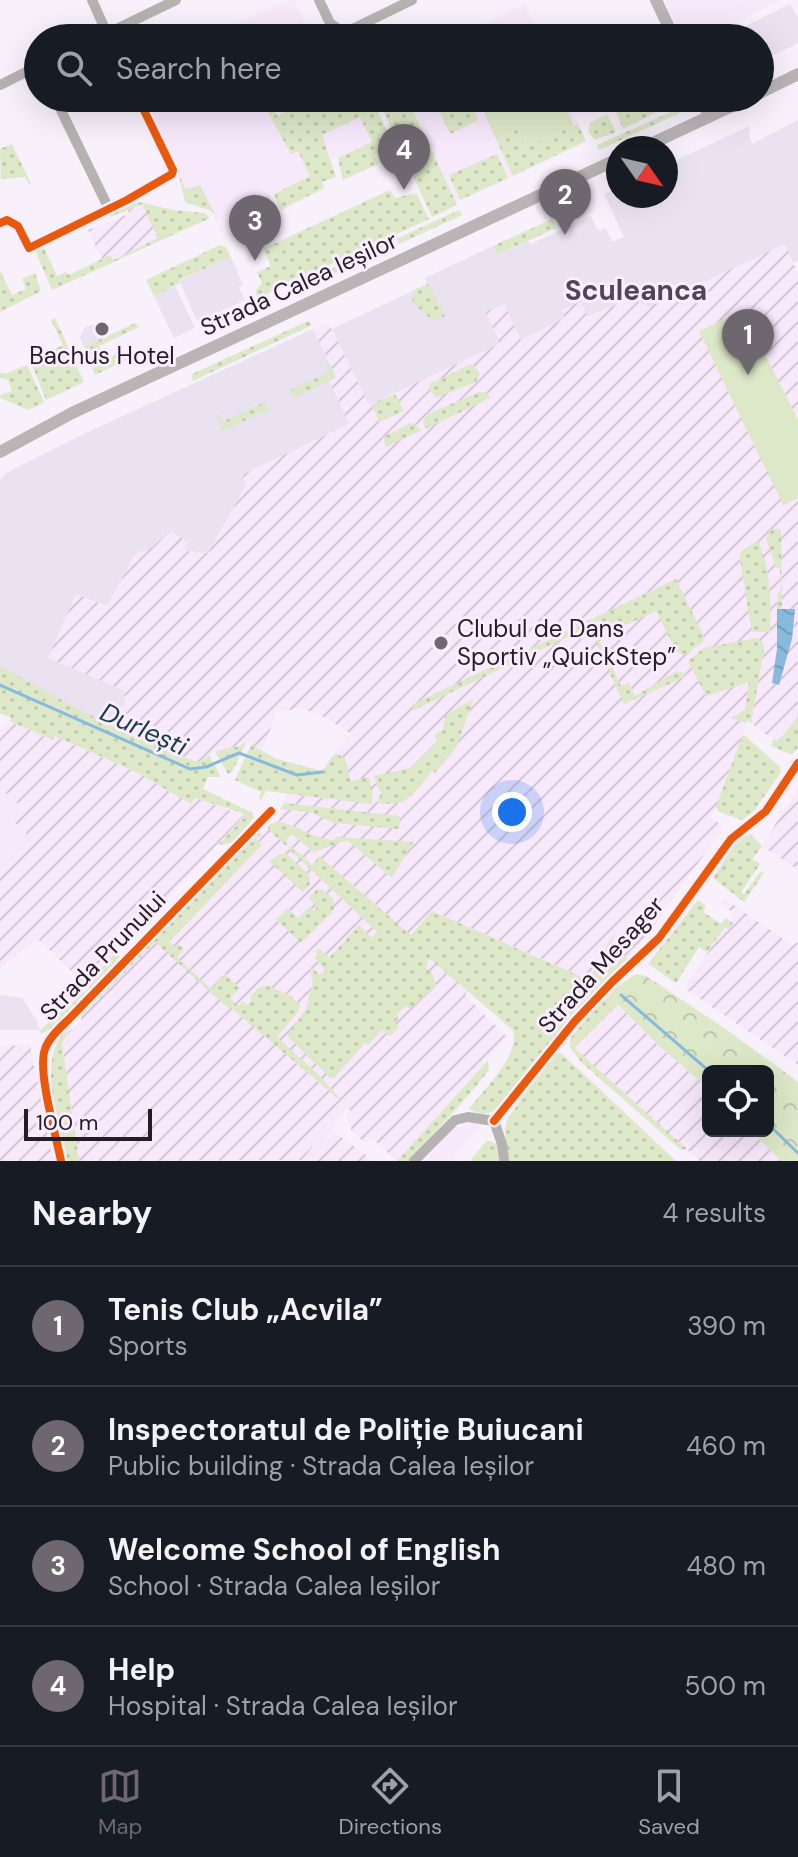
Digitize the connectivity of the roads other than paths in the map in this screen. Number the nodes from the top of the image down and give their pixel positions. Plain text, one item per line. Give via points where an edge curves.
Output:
1 (92, 0) edge
2 (176, 0) edge
3 (319, 0) edge
4 (412, 0) edge
5 (656, 0) edge
6 (100, 24) edge
7 (130, 24) edge
8 (331, 24) edge
9 (365, 24) edge
10 (667, 24) edge
11 (24, 73) edge
12 (798, 74) edge
13 (0, 85) edge
14 (774, 86) edge
15 (62, 112) edge
16 (145, 112) edge
17 (707, 112) edge
18 (720, 112) edge
19 (709, 117) junction
20 (668, 136) edge
21 (606, 165) edge
22 (109, 209) junction
23 (0, 223) edge
24 (0, 452) edge
25 (798, 763) edge
26 (271, 811) dead end
27 (494, 1121) junction
28 (61, 1161) edge
29 (414, 1161) edge
30 (504, 1161) edge

1 - 6 street
2 - 7 street
3 - 8 street
4 - 9 street
5 - 10 main road
11 - 13 street
12 - 14 main road
15 - 22 street
16 - 22 street via 172,174
17 - 19 main road
18 - 19 main road
19 - 20 main road
21 - 24 main road, Strada Calea Ieșilor via 80,409
22 - 23 street via 29,248 18,226 7,220
25 - 27 street, Strada Mesager via 766,811 731,839 659,938 593,1002
26 - 28 street, Strada Prunului via 45,1047 43,1063
27 - 29 street via 455,1120
27 - 30 street

